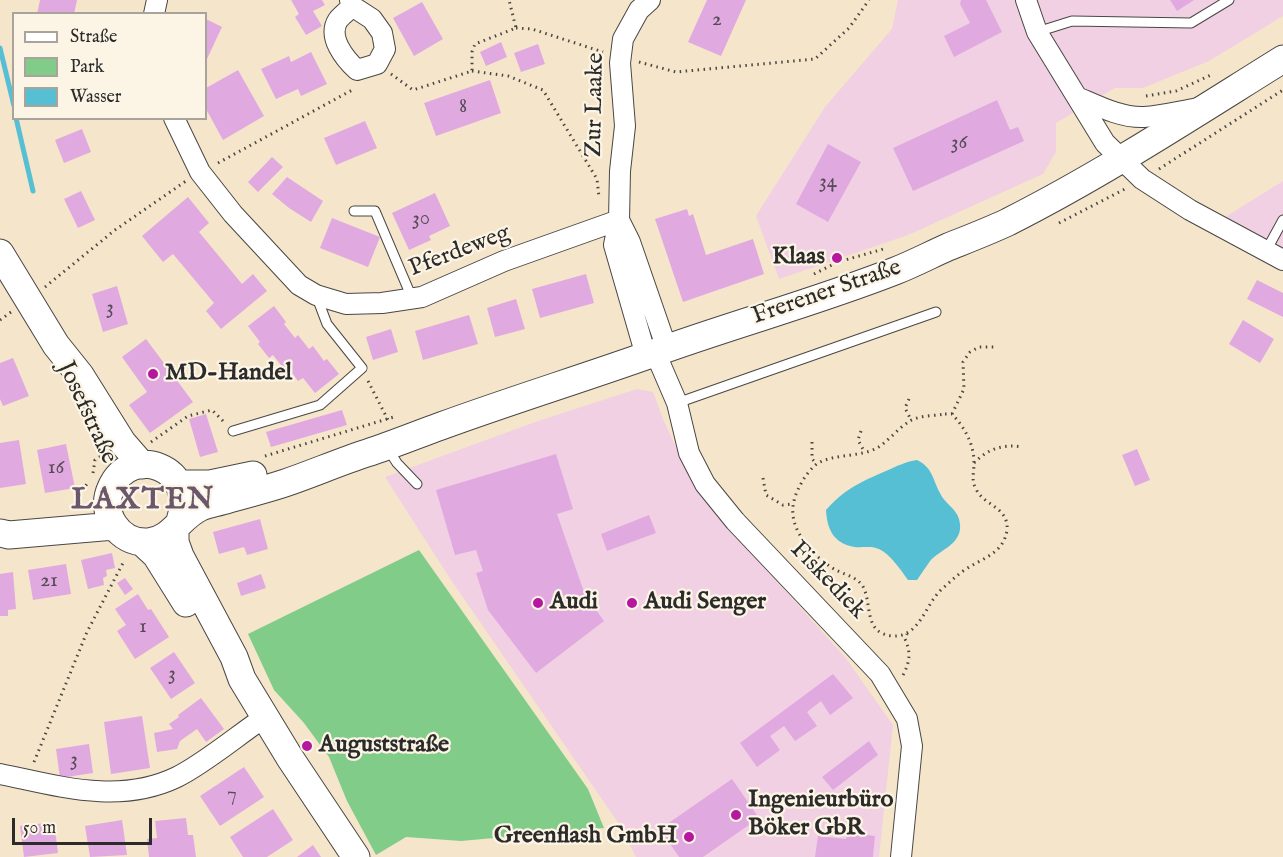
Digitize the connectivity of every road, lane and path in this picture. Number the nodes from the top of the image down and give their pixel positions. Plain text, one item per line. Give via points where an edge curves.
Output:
1 (509, 0) edge
2 (650, 0) edge
3 (869, 0) edge
4 (1026, 0) edge
5 (1229, 0) edge
6 (351, 3) edge
7 (516, 28) junction
8 (1037, 32) junction
9 (621, 58) junction
10 (1283, 59) edge
11 (377, 64) junction
12 (472, 71) junction
13 (1215, 73) dead end
14 (1283, 90) edge
15 (1077, 97) junction
16 (1207, 106) junction
17 (1130, 116) junction
18 (175, 120) edge
19 (1122, 159) junction
20 (200, 172) junction
21 (1142, 179) junction
22 (1095, 206) dead end
23 (354, 211) dead end
24 (1283, 220) edge
25 (611, 223) junction
26 (0, 253) edge
27 (1274, 255) edge
28 (316, 296) junction
29 (412, 298) junction
30 (29, 300) junction
31 (936, 312) dead end
32 (56, 345) junction
33 (995, 347) dead end
34 (656, 352) junction
35 (362, 368) junction
36 (909, 399) dead end
37 (677, 403) junction
38 (952, 414) junction
39 (911, 420) junction
40 (233, 431) joint
41 (861, 431) dead end
42 (812, 442) dead end
43 (393, 444) junction
44 (1023, 447) dead end
45 (864, 451) junction
46 (144, 453) junction
47 (340, 462) junction
48 (974, 463) junction
49 (817, 464) junction
50 (763, 478) dead end
51 (180, 484) junction
52 (417, 484) dead end
53 (111, 490) junction
54 (792, 504) junction
55 (178, 525) junction
56 (114, 526) junction
57 (0, 527) edge
58 (0, 533) edge
59 (142, 542) junction
60 (907, 634) junction
61 (242, 679) junction
62 (892, 691) junction
63 (265, 717) junction
64 (0, 774) edge
65 (27, 780) junction
66 (356, 857) edge
67 (901, 857) edge

1 - 7 path
2 - 9 street, Zur Laake via 639,10 623,39
3 - 9 path via 849,28 814,59 676,72
4 - 8 street
5 - 8 lane via 1191,23 1072,21
6 - 11 street via 372,19 382,33 385,49
6 - 11 street via 337,21 335,37 344,58 357,70
7 - 9 path via 532,29
7 - 12 path via 475,44
8 - 15 street
9 - 25 street, Zur Laake via 626,126
10 - 16 main road, Frerener Straße
11 - 12 path via 413,90
11 - 20 path via 363,84
12 - 25 path via 508,76 543,90 597,179
13 - 17 path via 1176,91 1137,98
14 - 21 path
15 - 17 street
15 - 19 street via 1106,143
16 - 17 street
16 - 19 main road, Frerener Straße
18 - 20 street, Pferdeweg
19 - 21 street
19 - 34 main road, Frerener Straße via 1006,223 895,271
20 - 28 street, Pferdeweg via 299,285
20 - 30 path via 115,230
21 - 22 path
21 - 27 street
23 - 29 lane via 375,211
24 - 27 lane
25 - 29 street, Pferdeweg
25 - 34 street via 614,245
26 - 30 main road, Josefstraße
28 - 29 street, Pferdeweg via 346,304
28 - 35 lane via 327,324
30 - 32 main road, Josefstraße
31 - 37 lane
32 - 46 main road, Josefstraße via 122,442
32 - 53 main road, Josefstraße via 67,378 111,459
33 - 38 path via 979,347 963,362 964,389
34 - 37 street, Fiskediek
34 - 43 main road, Frerener Straße
35 - 40 lane via 320,405
35 - 43 path
36 - 39 path via 905,408
37 - 62 street, Fiskediek via 689,453 705,484
38 - 39 path
38 - 48 path via 965,429
39 - 45 path via 882,446
40 - 46 path via 212,410 188,416
41 - 45 path via 858,440
42 - 49 path via 812,459
43 - 47 main road, Frerener Straße
43 - 52 lane via 397,463
44 - 48 path via 993,449
45 - 49 path
46 - 51 main road
46 - 53 main road
47 - 51 main road, Frerener Straße via 210,484
47 - 55 main road, Frerener Straße via 200,507
48 - 60 path via 977,492 1006,520 1005,540 993,555 966,569 939,592
49 - 54 path via 802,482
50 - 54 path via 766,495 783,505
51 - 55 main road via 184,501
53 - 56 main road via 108,514
53 - 57 main road via 92,509
54 - 60 path via 793,520 811,551 830,567 855,578 865,590 873,625 887,634
55 - 59 main road via 161,539
55 - 61 main road via 175,542 180,556
56 - 58 main road via 9,536
56 - 59 main road
59 - 61 main road via 156,555 225,662
59 - 65 path via 128,553 90,626
60 - 62 path via 909,660
61 - 63 main road
62 - 67 street, Fiskediek via 908,719 912,746
63 - 65 street via 177,776 153,785 126,792 86,792
63 - 66 main road
64 - 65 street

